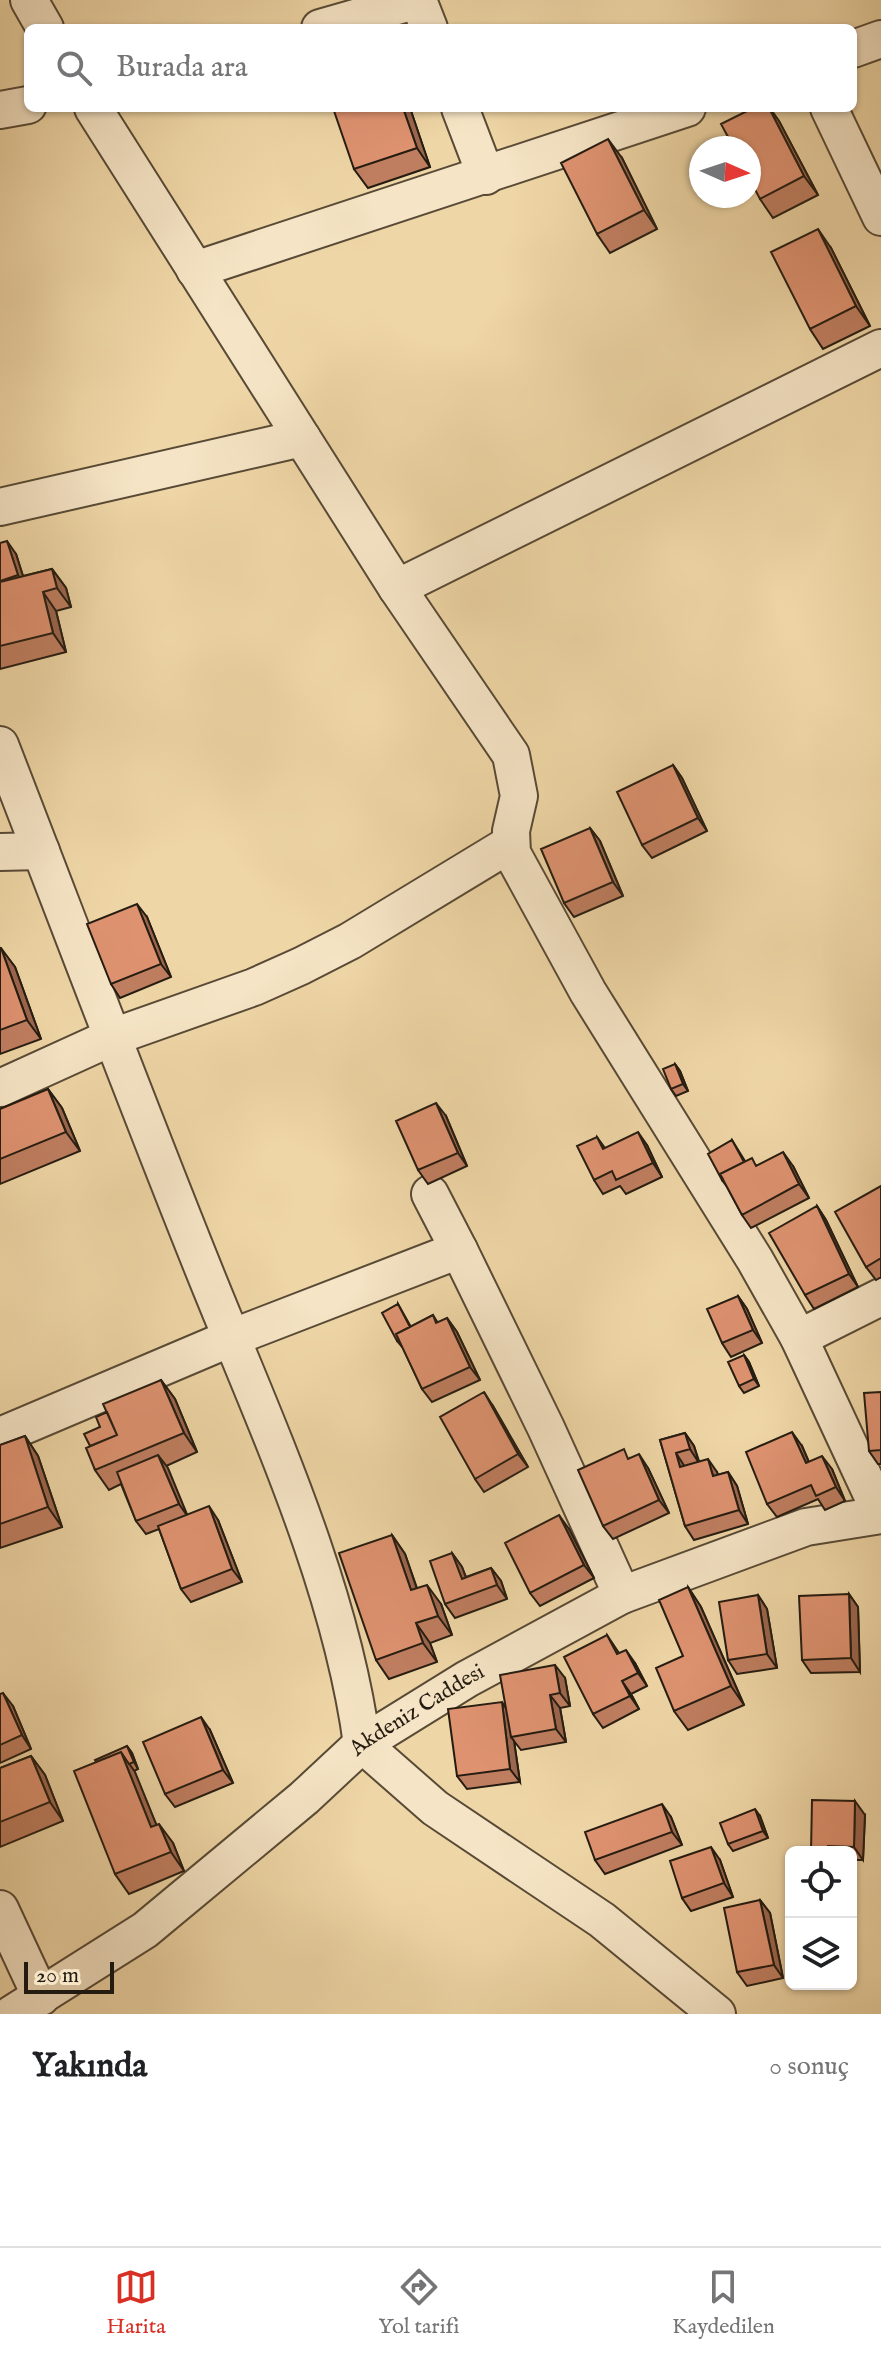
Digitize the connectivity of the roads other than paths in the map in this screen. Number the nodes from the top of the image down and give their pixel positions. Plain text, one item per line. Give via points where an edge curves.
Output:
1 (29, 0) edge
2 (418, 0) edge
3 (43, 24) edge
4 (334, 24) edge
5 (427, 24) edge
6 (881, 39) edge
7 (857, 48) edge
8 (24, 106) edge
9 (0, 110) edge
10 (96, 112) edge
11 (462, 112) edge
12 (675, 112) edge
13 (831, 112) edge
14 (486, 176) junction
15 (881, 217) edge
16 (195, 270) junction
17 (881, 348) edge
18 (302, 438) junction
19 (0, 507) edge
20 (397, 588) junction
21 (0, 745) edge
22 (510, 844) junction
23 (41, 851) junction
24 (0, 852) edge
25 (110, 1038) junction
26 (0, 1088) edge
27 (430, 1194) dead end
28 (459, 1250) junction
29 (881, 1297) edge
30 (231, 1338) junction
31 (799, 1338) junction
32 (0, 1436) edge
33 (881, 1515) edge
34 (622, 1595) junction
35 (362, 1744) junction
36 (0, 1909) edge
37 (26, 2005) edge
38 (717, 2014) edge

1 - 3 street
2 - 4 street
2 - 5 street
6 - 7 street
8 - 9 street
10 - 16 street
11 - 14 street
12 - 14 street
13 - 15 street
14 - 16 street
16 - 18 street
17 - 20 street
18 - 19 street
18 - 20 street
20 - 22 street via 511,755 519,796
21 - 23 street
22 - 25 street via 301,966
22 - 31 street via 588,992
23 - 24 street
23 - 25 street
25 - 26 street
25 - 30 street
27 - 28 street
28 - 30 street
28 - 34 street
29 - 31 street
30 - 32 street
30 - 35 street via 311,1543 354,1687
31 - 33 street
33 - 34 street, Akdeniz Caddesi via 806,1527
34 - 35 street, Akdeniz Caddesi via 467,1679
35 - 37 street, Akdeniz Caddesi via 145,1930
35 - 38 street via 435,1808 602,1920
36 - 37 street

